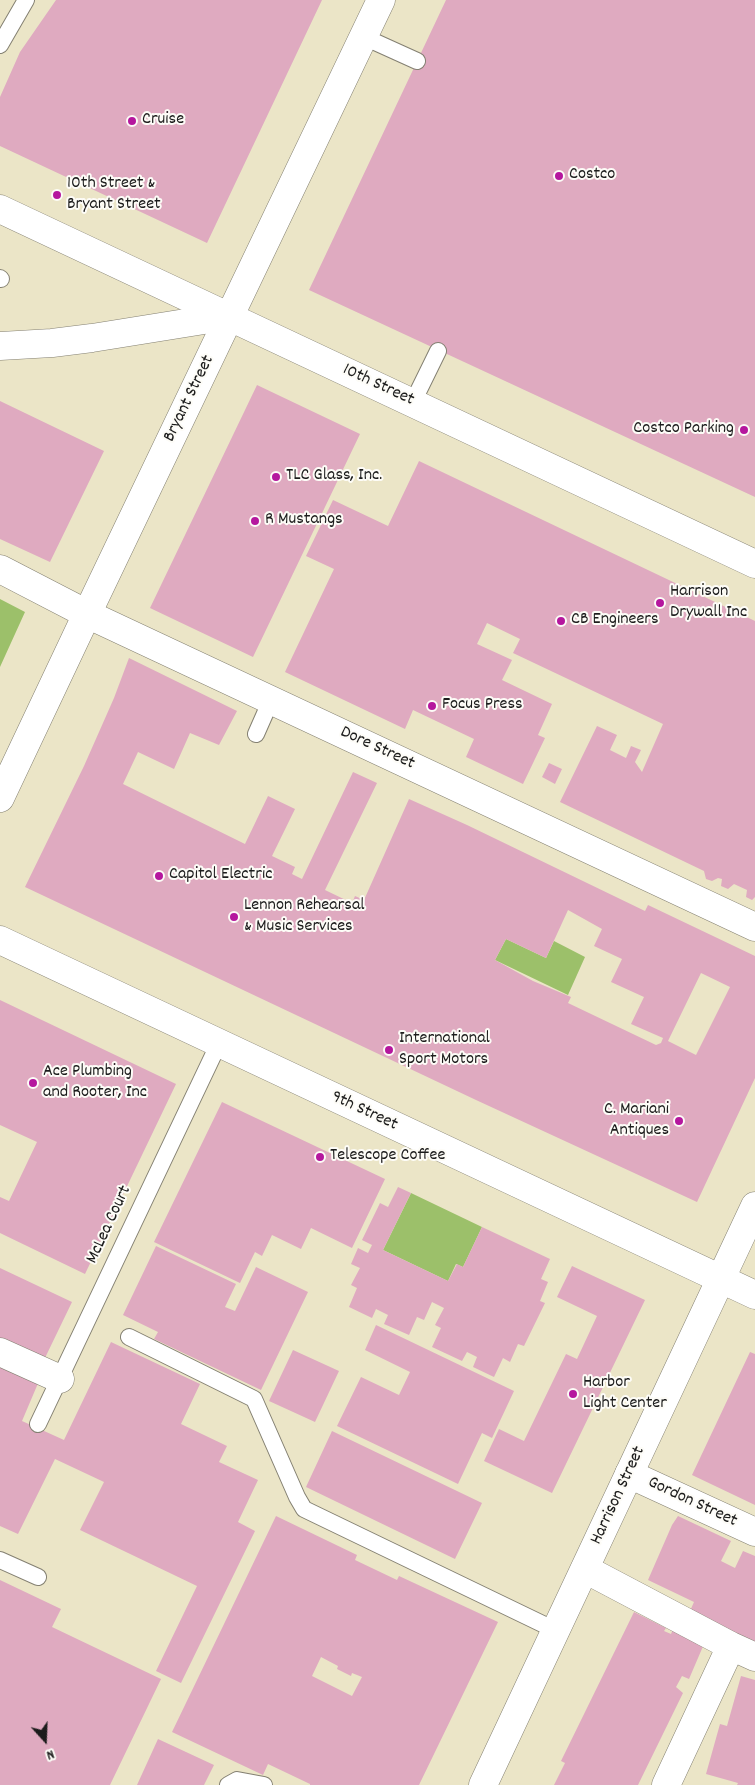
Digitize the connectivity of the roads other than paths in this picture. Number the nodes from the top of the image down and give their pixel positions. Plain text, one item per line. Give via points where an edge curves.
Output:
1 (26, 0) edge
2 (381, 0) edge
3 (364, 37) junction
4 (0, 45) edge
5 (416, 61) dead end
6 (0, 208) edge
7 (229, 316) junction
8 (0, 346) edge
9 (438, 350) dead end
10 (413, 402) junction
11 (755, 564) edge
12 (0, 569) edge
13 (87, 614) junction
14 (271, 700) junction
15 (256, 734) dead end
16 (0, 798) edge
17 (755, 927) edge
18 (0, 940) edge
19 (219, 1043) junction
20 (755, 1206) edge
21 (721, 1280) junction
22 (755, 1295) edge
23 (129, 1337) dead end
24 (0, 1352) edge
25 (60, 1379) junction
26 (38, 1424) dead end
27 (629, 1474) junction
28 (755, 1532) edge
29 (0, 1560) edge
30 (585, 1569) junction
31 (38, 1577) dead end
32 (555, 1630) junction
33 (731, 1646) junction
34 (755, 1657) edge
35 (228, 1785) edge
36 (264, 1785) edge
37 (483, 1785) edge
38 (666, 1785) edge

1 - 4 lane
2 - 3 main road, Bryant Street
3 - 5 lane
3 - 7 main road, Bryant Street
6 - 7 main road, 10th Street
7 - 8 main road via 92,338
7 - 10 main road, 10th Street
7 - 13 main road, Bryant Street
9 - 10 lane
10 - 11 main road, 10th Street
12 - 13 main road, Dore Street
13 - 14 main road, Dore Street
13 - 16 main road, Bryant Street
14 - 15 lane
14 - 17 main road, Dore Street
18 - 19 main road, 9th Street
19 - 21 main road, 9th Street
19 - 25 lane, McLea Court
20 - 21 main road, Harrison Street
21 - 22 main road, 9th Street
21 - 27 main road, Harrison Street
23 - 32 lane via 254,1399 304,1509
24 - 25 main road
25 - 26 lane, McLea Court
27 - 28 main road, Gordon Street
27 - 30 main road, Harrison Street
29 - 31 lane
30 - 32 main road, Harrison Street
30 - 33 main road
32 - 37 main road, Harrison Street
33 - 34 main road
33 - 38 main road
35 - 36 lane via 237,1780

